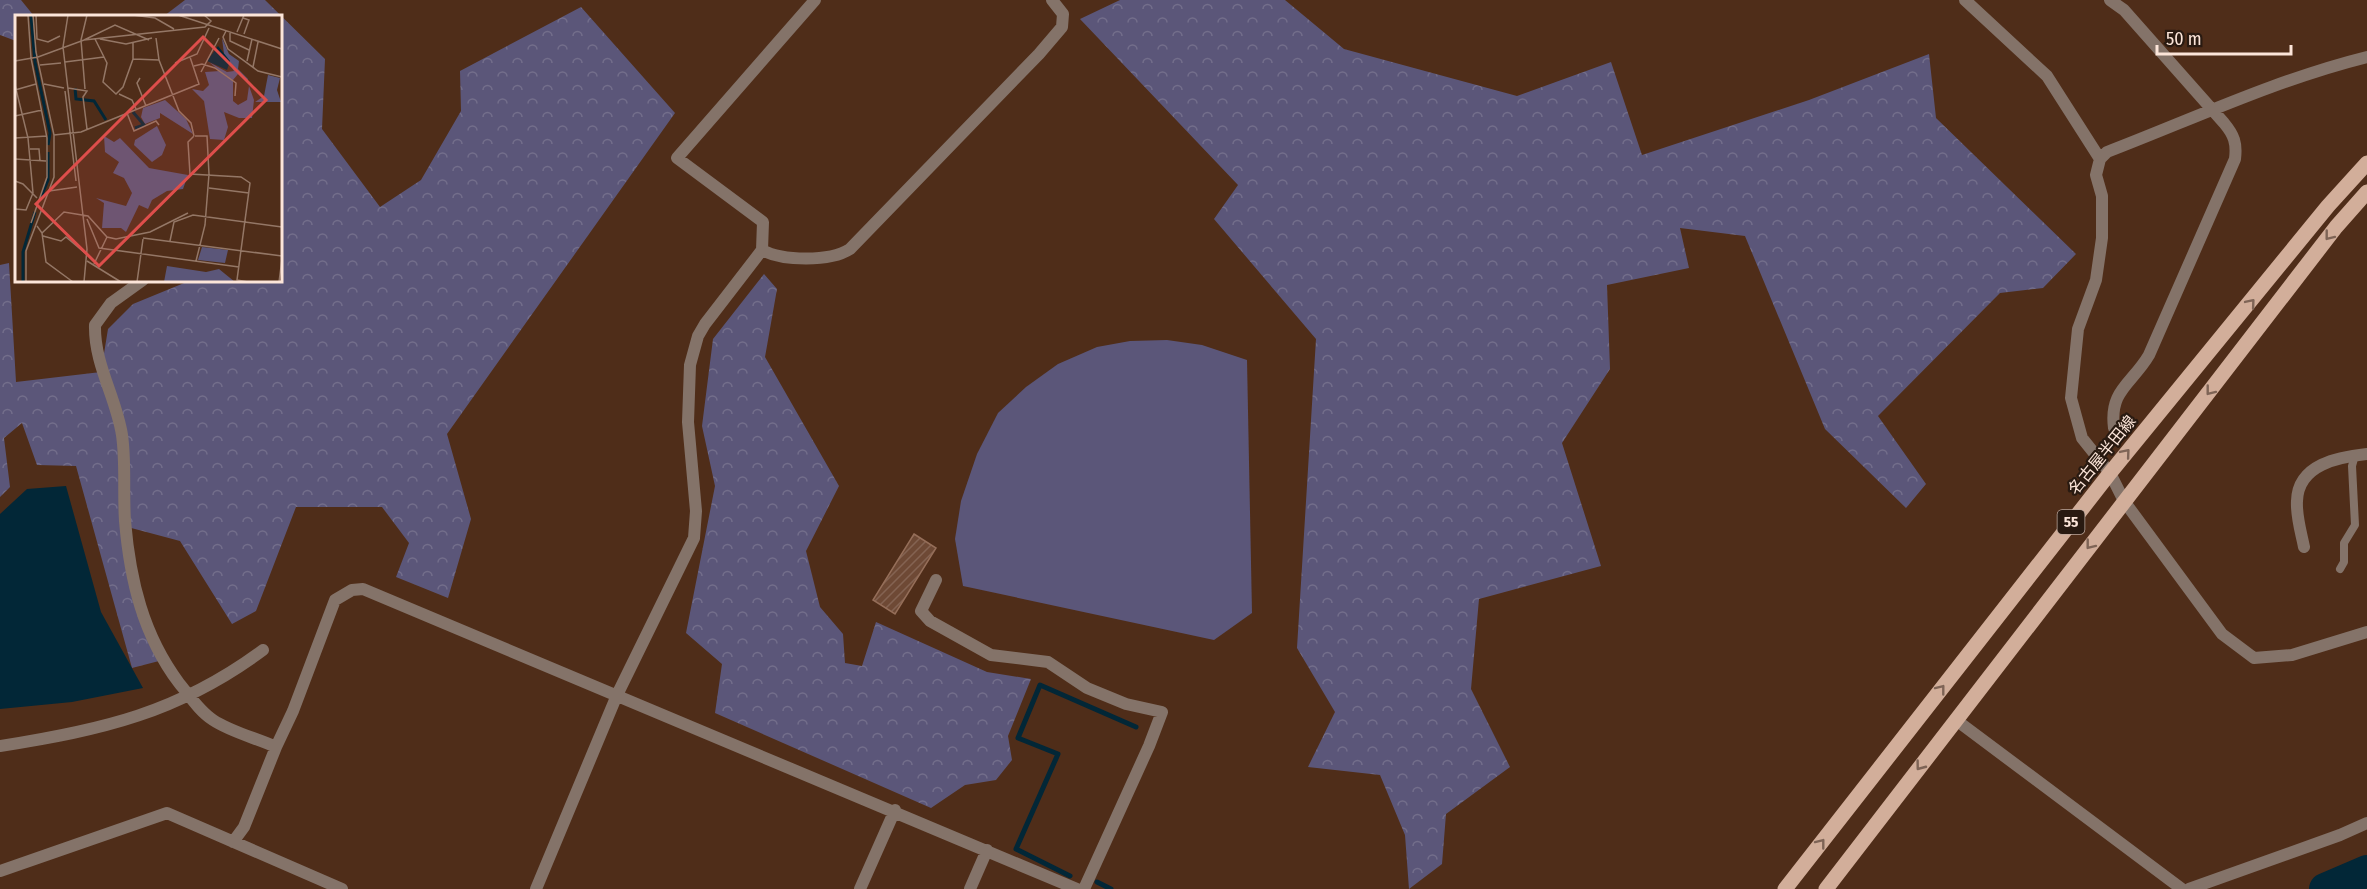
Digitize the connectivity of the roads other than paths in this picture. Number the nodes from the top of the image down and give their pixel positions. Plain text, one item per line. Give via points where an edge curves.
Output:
1 (815, 0) edge
2 (1052, 0) edge
3 (1965, 0) edge
4 (2110, 0) edge
5 (2367, 57) edge
6 (2212, 112) junction
7 (2100, 159) junction
8 (2367, 163) edge
9 (2366, 194) edge
10 (762, 250) junction
11 (141, 282) edge
12 (2114, 428) dead end
13 (2361, 455) edge
14 (2110, 473) junction
15 (2124, 501) junction
16 (2304, 547) dead end
17 (2340, 568) dead end
18 (936, 580) dead end
19 (2367, 632) edge
20 (263, 650) dead end
21 (617, 695) junction
22 (189, 696) junction
23 (1956, 720) junction
24 (0, 746) edge
25 (276, 747) junction
26 (895, 810) junction
27 (2367, 823) edge
28 (233, 842) junction
29 (987, 850) junction
30 (0, 871) edge
31 (342, 889) edge
32 (536, 889) edge
33 (860, 889) edge
34 (970, 889) edge
35 (1077, 889) edge
36 (1084, 889) edge
37 (1785, 889) edge
38 (1826, 889) edge
39 (2182, 889) edge
40 (2189, 889) edge

1 - 10 street via 677,158 763,222
2 - 10 street via 1063,14 1062,27 850,249 830,258 773,256
3 - 7 street via 2047,76
4 - 6 street via 2124,10
5 - 6 street via 2328,67
6 - 7 street via 2107,152
6 - 12 street via 2234,135 2235,159 2149,355 2116,396
7 - 14 street via 2096,175 2102,196 2102,238 2096,280 2078,329 2071,398 2082,438
14 -> 8 main road, 名古屋半田線 / 55
9 -> 15 main road, 55 via 2336,227
10 - 21 street via 698,336 690,365 688,422 696,511 694,538
11 - 22 street via 99,315 94,336 116,404 122,437 125,520 134,585 157,648
13 - 16 street via 2330,459 2300,485 2297,501
13 - 17 lane via 2352,466 2355,525 2344,543 2344,562
14 - 15 street
37 -> 14 main road, 名古屋半田線 / 55
15 - 19 street via 2222,634 2254,658 2292,655
15 -> 23 main road, 55
18 - 36 street via 921,611 930,621 991,655 1048,662 1087,688 1126,704 1162,712
20 - 22 street
21 - 25 street via 387,597 363,589 352,590 335,600
21 - 26 street
21 - 32 street
22 - 24 street via 105,727
22 - 25 street via 213,720
23 -> 38 main road, 55
23 - 39 street
25 - 28 street via 244,827
26 - 29 street
26 - 33 street
27 - 40 street
28 - 30 street via 166,813
28 - 31 street
29 - 34 street
29 - 35 street

